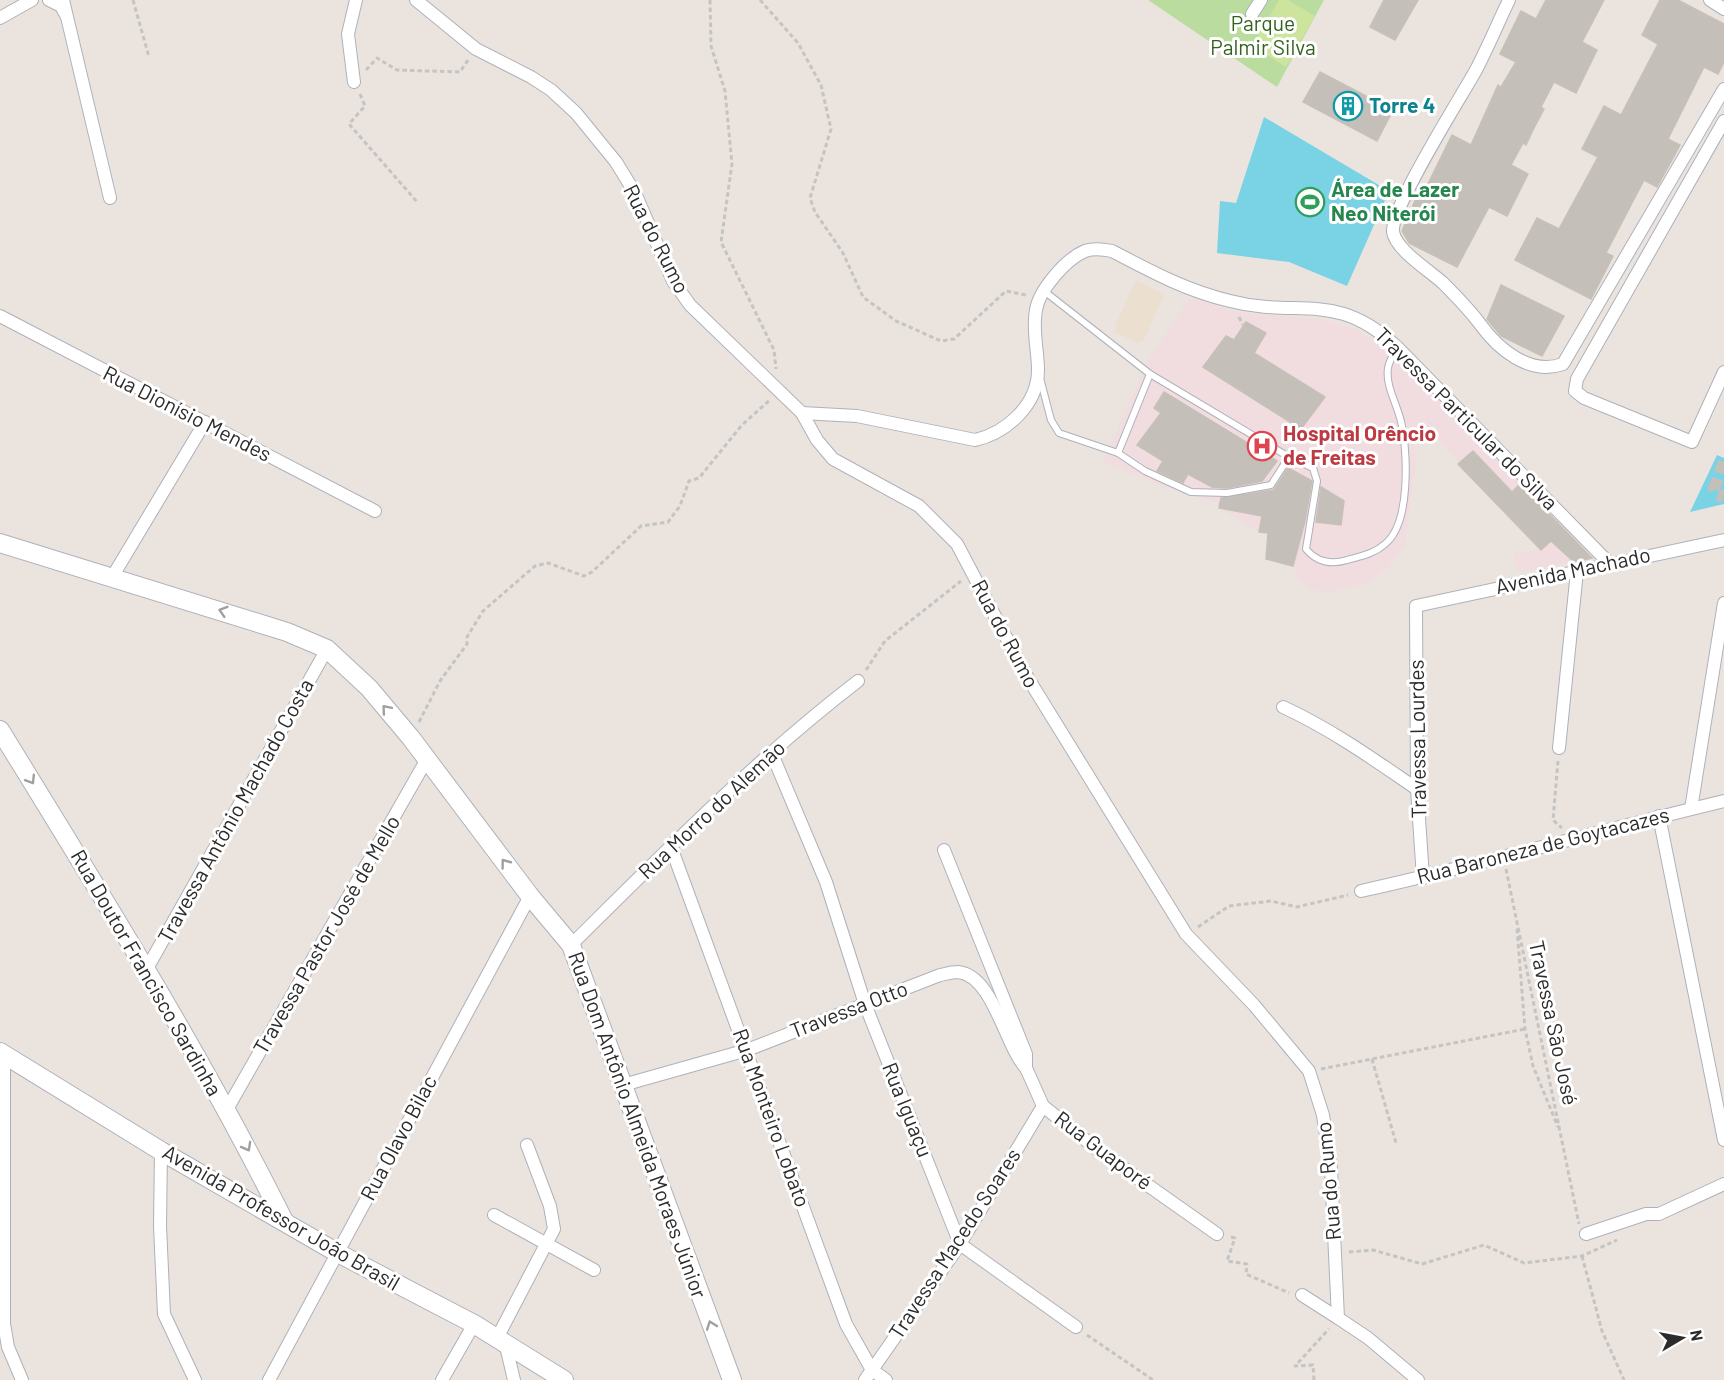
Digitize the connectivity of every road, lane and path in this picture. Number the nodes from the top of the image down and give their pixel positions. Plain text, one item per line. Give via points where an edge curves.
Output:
1 (32, 0) edge
2 (49, 0) edge
3 (63, 0) edge
4 (133, 0) edge
5 (356, 0) edge
6 (416, 0) edge
7 (710, 0) edge
8 (760, 0) edge
9 (1261, 0) edge
10 (1509, 0) edge
11 (1710, 0) edge
12 (1724, 9) edge
13 (1252, 14) dead end
14 (67, 16) junction
15 (0, 18) edge
16 (476, 49) junction
17 (149, 57) dead end
18 (354, 82) junction
19 (1724, 89) edge
20 (1724, 122) edge
21 (110, 198) dead end
22 (418, 204) dead end
23 (1042, 294) junction
24 (0, 316) edge
25 (1397, 346) junction
26 (1038, 372) junction
27 (1724, 372) edge
28 (1150, 374) junction
29 (779, 392) junction
30 (802, 413) junction
31 (205, 422) junction
32 (1118, 453) junction
33 (1289, 457) junction
34 (375, 511) dead end
35 (1724, 540) edge
36 (0, 543) edge
37 (1609, 563) junction
38 (1577, 571) junction
39 (972, 573) junction
40 (111, 579) junction
41 (1421, 603) joint
42 (1724, 603) edge
43 (327, 649) junction
44 (858, 681) joint
45 (1283, 707) dead end
46 (0, 730) edge
47 (411, 738) junction
48 (1559, 748) joint
49 (772, 754) junction
50 (427, 759) junction
51 (1417, 789) junction
52 (1724, 801) edge
53 (1691, 809) junction
54 (1659, 816) junction
55 (1562, 828) dead end
56 (671, 847) junction
57 (944, 850) dead end
58 (1503, 859) junction
59 (1423, 878) junction
60 (1361, 891) joint
61 (530, 896) junction
62 (1516, 919) junction
63 (1186, 934) junction
64 (571, 945) junction
65 (146, 972) junction
66 (865, 1004) junction
67 (1525, 1029) junction
68 (747, 1050) junction
69 (2, 1053) edge
70 (1372, 1059) junction
71 (1026, 1068) junction
72 (1309, 1071) junction
73 (623, 1085) junction
74 (1043, 1106) junction
75 (226, 1111) junction
76 (1561, 1134) junction
77 (1724, 1140) edge
78 (1396, 1143) dead end
79 (527, 1145) dead end
80 (161, 1151) junction
81 (1724, 1184) edge
82 (494, 1215) dead end
83 (284, 1221) junction
84 (1217, 1234) joint
85 (1586, 1234) joint
86 (960, 1244) junction
87 (548, 1246) junction
88 (336, 1252) junction
89 (1335, 1253) junction
90 (594, 1270) dead end
91 (1302, 1295) joint
92 (1338, 1318) junction
93 (474, 1324) junction
94 (1076, 1327) joint
95 (501, 1343) junction
96 (868, 1375) edge
97 (22, 1380) edge
98 (195, 1380) edge
99 (269, 1380) edge
100 (442, 1380) edge
101 (514, 1380) edge
102 (564, 1380) edge
103 (732, 1380) edge
104 (885, 1380) edge
105 (1152, 1380) edge
106 (1314, 1380) edge
107 (1418, 1380) edge
108 (1624, 1380) edge

1 - 15 street
2 - 14 street via 61,6
3 - 14 street
4 - 17 path
5 - 18 street via 348,34
6 - 16 street, Rua do Rumo
7 - 29 path via 711,46 725,91 732,164 720,242 774,350
8 - 23 path via 798,44 821,85 831,129 810,198 843,253 863,297 896,321 941,341 954,339 1006,291
9 - 13 street
10 - 19 street via 1476,69 1412,182 1393,231 1400,246 1467,308 1492,341 1525,364 1548,369 1563,364
11 - 12 street
14 - 21 street
16 - 18 path via 459,72 397,70 377,58
16 - 29 street, Rua do Rumo via 531,77 576,113 616,162 635,193 673,281 690,304
18 - 22 path via 365,106 349,124
20 - 27 street via 1577,379 1575,391 1692,442
23 - 25 street, Travessa Particular do Silva via 1074,259 1100,248 1192,291 1232,302 1334,310 1350,315 1370,324
23 - 26 street via 1036,309
23 - 28 lane
24 - 31 street, Rua Dionísio Mendes
25 - 33 lane via 1388,368 1389,383 1402,423 1407,460 1400,515 1387,543 1372,553 1343,561 1328,562 1310,554 1306,549 1316,474 1313,468
25 - 37 street, Travessa Particular do Silva
26 - 30 street via 1017,418 990,437 975,440 857,416
26 - 32 lane via 1053,427 1059,433
28 - 32 lane
28 - 33 lane
29 - 30 street, Rua do Rumo
29 - 47 path via 742,425 699,478 689,481 680,506 668,522 641,526 584,576 548,563 535,566 483,611
30 - 39 street, Rua do Rumo via 833,459 919,506 957,544
31 - 34 street, Rua Dionísio Mendes
31 - 40 street
32 - 33 lane via 1173,485 1191,492 1211,493 1271,485
35 - 37 street, Avenida Machado
36 - 40 main road, Rua Dom Antônio Almeida Moraes Júnior
37 - 38 street, Avenida Machado
38 - 41 street, Avenida Machado
38 - 48 street
39 - 44 path via 885,641
39 - 63 street, Rua do Rumo via 1026,675
43 -> 40 main road, Rua Dom Antônio Almeida Moraes Júnior via 221,610
41 - 51 street, Travessa Lourdes via 1416,606
42 - 53 street
47 -> 43 main road, Rua Dom Antônio Almeida Moraes Júnior via 369,688
43 - 65 street, Travessa Antônio Machado Costa
44 - 49 street, Rua Morro do Alemão via 802,724
45 - 51 street via 1349,742
46 -> 65 main road, Rua Doutor Francisco Sardinha
47 - 50 main road, Rua Dom Antônio Almeida Moraes Júnior
48 - 55 path via 1553,820
49 - 56 street, Rua Morro do Alemão
49 - 66 street, Rua Iguaçu via 826,882
61 -> 50 main road, Rua Dom Antônio Almeida Moraes Júnior
50 - 75 street, Travessa Pastor José de Mello
51 - 59 street, Travessa Lourdes
52 - 53 street, Rua Baroneza de Goytacazes
53 - 54 street, Rua Baroneza de Goytacazes
54 - 58 street, Rua Baroneza de Goytacazes
54 - 77 street
56 - 64 street, Rua Morro do Alemão
56 - 68 street, Rua Monteiro Lobato
57 - 71 street, Rua Guaporé via 1026,1054
58 - 59 street, Rua Baroneza de Goytacazes
58 - 62 path, Travessa São José
59 - 60 street, Rua Baroneza de Goytacazes
60 - 63 path via 1297,907 1270,902 1229,906
61 - 64 main road, Rua Dom Antônio Almeida Moraes Júnior
61 - 88 street, Rua Olavo Bilac
62 - 67 path, Travessa São José
62 - 76 path, Travessa São José
63 - 72 street, Rua do Rumo via 1254,1005
64 - 73 main road, Rua Dom Antônio Almeida Moraes Júnior
65 - 75 main road, Rua Doutor Francisco Sardinha
66 - 68 street, Travessa Otto
66 - 71 street, Travessa Otto via 940,975 959,972 972,978 992,1001 1017,1058
66 - 86 street, Rua Iguaçu
67 - 70 path
67 - 76 path, Travessa São José via 1533,1066
68 - 73 street, Travessa Otto
68 - 96 street, Rua Monteiro Lobato
69 - 80 main road, Avenida Professor João Brasil
69 - 97 street via 4,1324 8,1347
70 - 72 path
70 - 78 path
71 - 74 street, Rua Guaporé
72 - 89 street, Rua do Rumo via 1323,1115
103 -> 73 main road, Rua Dom Antônio Almeida Moraes Júnior
74 - 84 street, Rua Guaporé
74 - 86 street, Travessa Macedo Soares
75 -> 83 main road, Rua Doutor Francisco Sardinha
76 - 85 path, Travessa São José via 1580,1231
79 - 87 street via 554,1220
80 - 83 main road, Avenida Professor João Brasil
80 - 98 street via 164,1314
81 - 85 street via 1659,1214 1646,1214
82 - 87 street
83 - 88 main road, Avenida Professor João Brasil
84 - 91 path via 1235,1238 1227,1261 1247,1264 1246,1274
86 - 94 street
86 - 96 street, Travessa Macedo Soares
87 - 90 street
87 - 95 street
88 - 93 main road, Avenida Professor João Brasil
88 - 99 street, Rua Olavo Bilac
89 - 92 street, Rua do Rumo
89 - 108 path via 1373,1250 1422,1264 1484,1245 1524,1263 1582,1256 1602,1331
91 - 92 street
92 - 106 path via 1295,1366 1313,1365
92 - 107 street
93 - 95 main road, Avenida Professor João Brasil
93 - 100 street
94 - 105 path
95 - 101 street
95 - 102 main road, Avenida Professor João Brasil
96 - 104 street, Rua Monteiro Lobato

